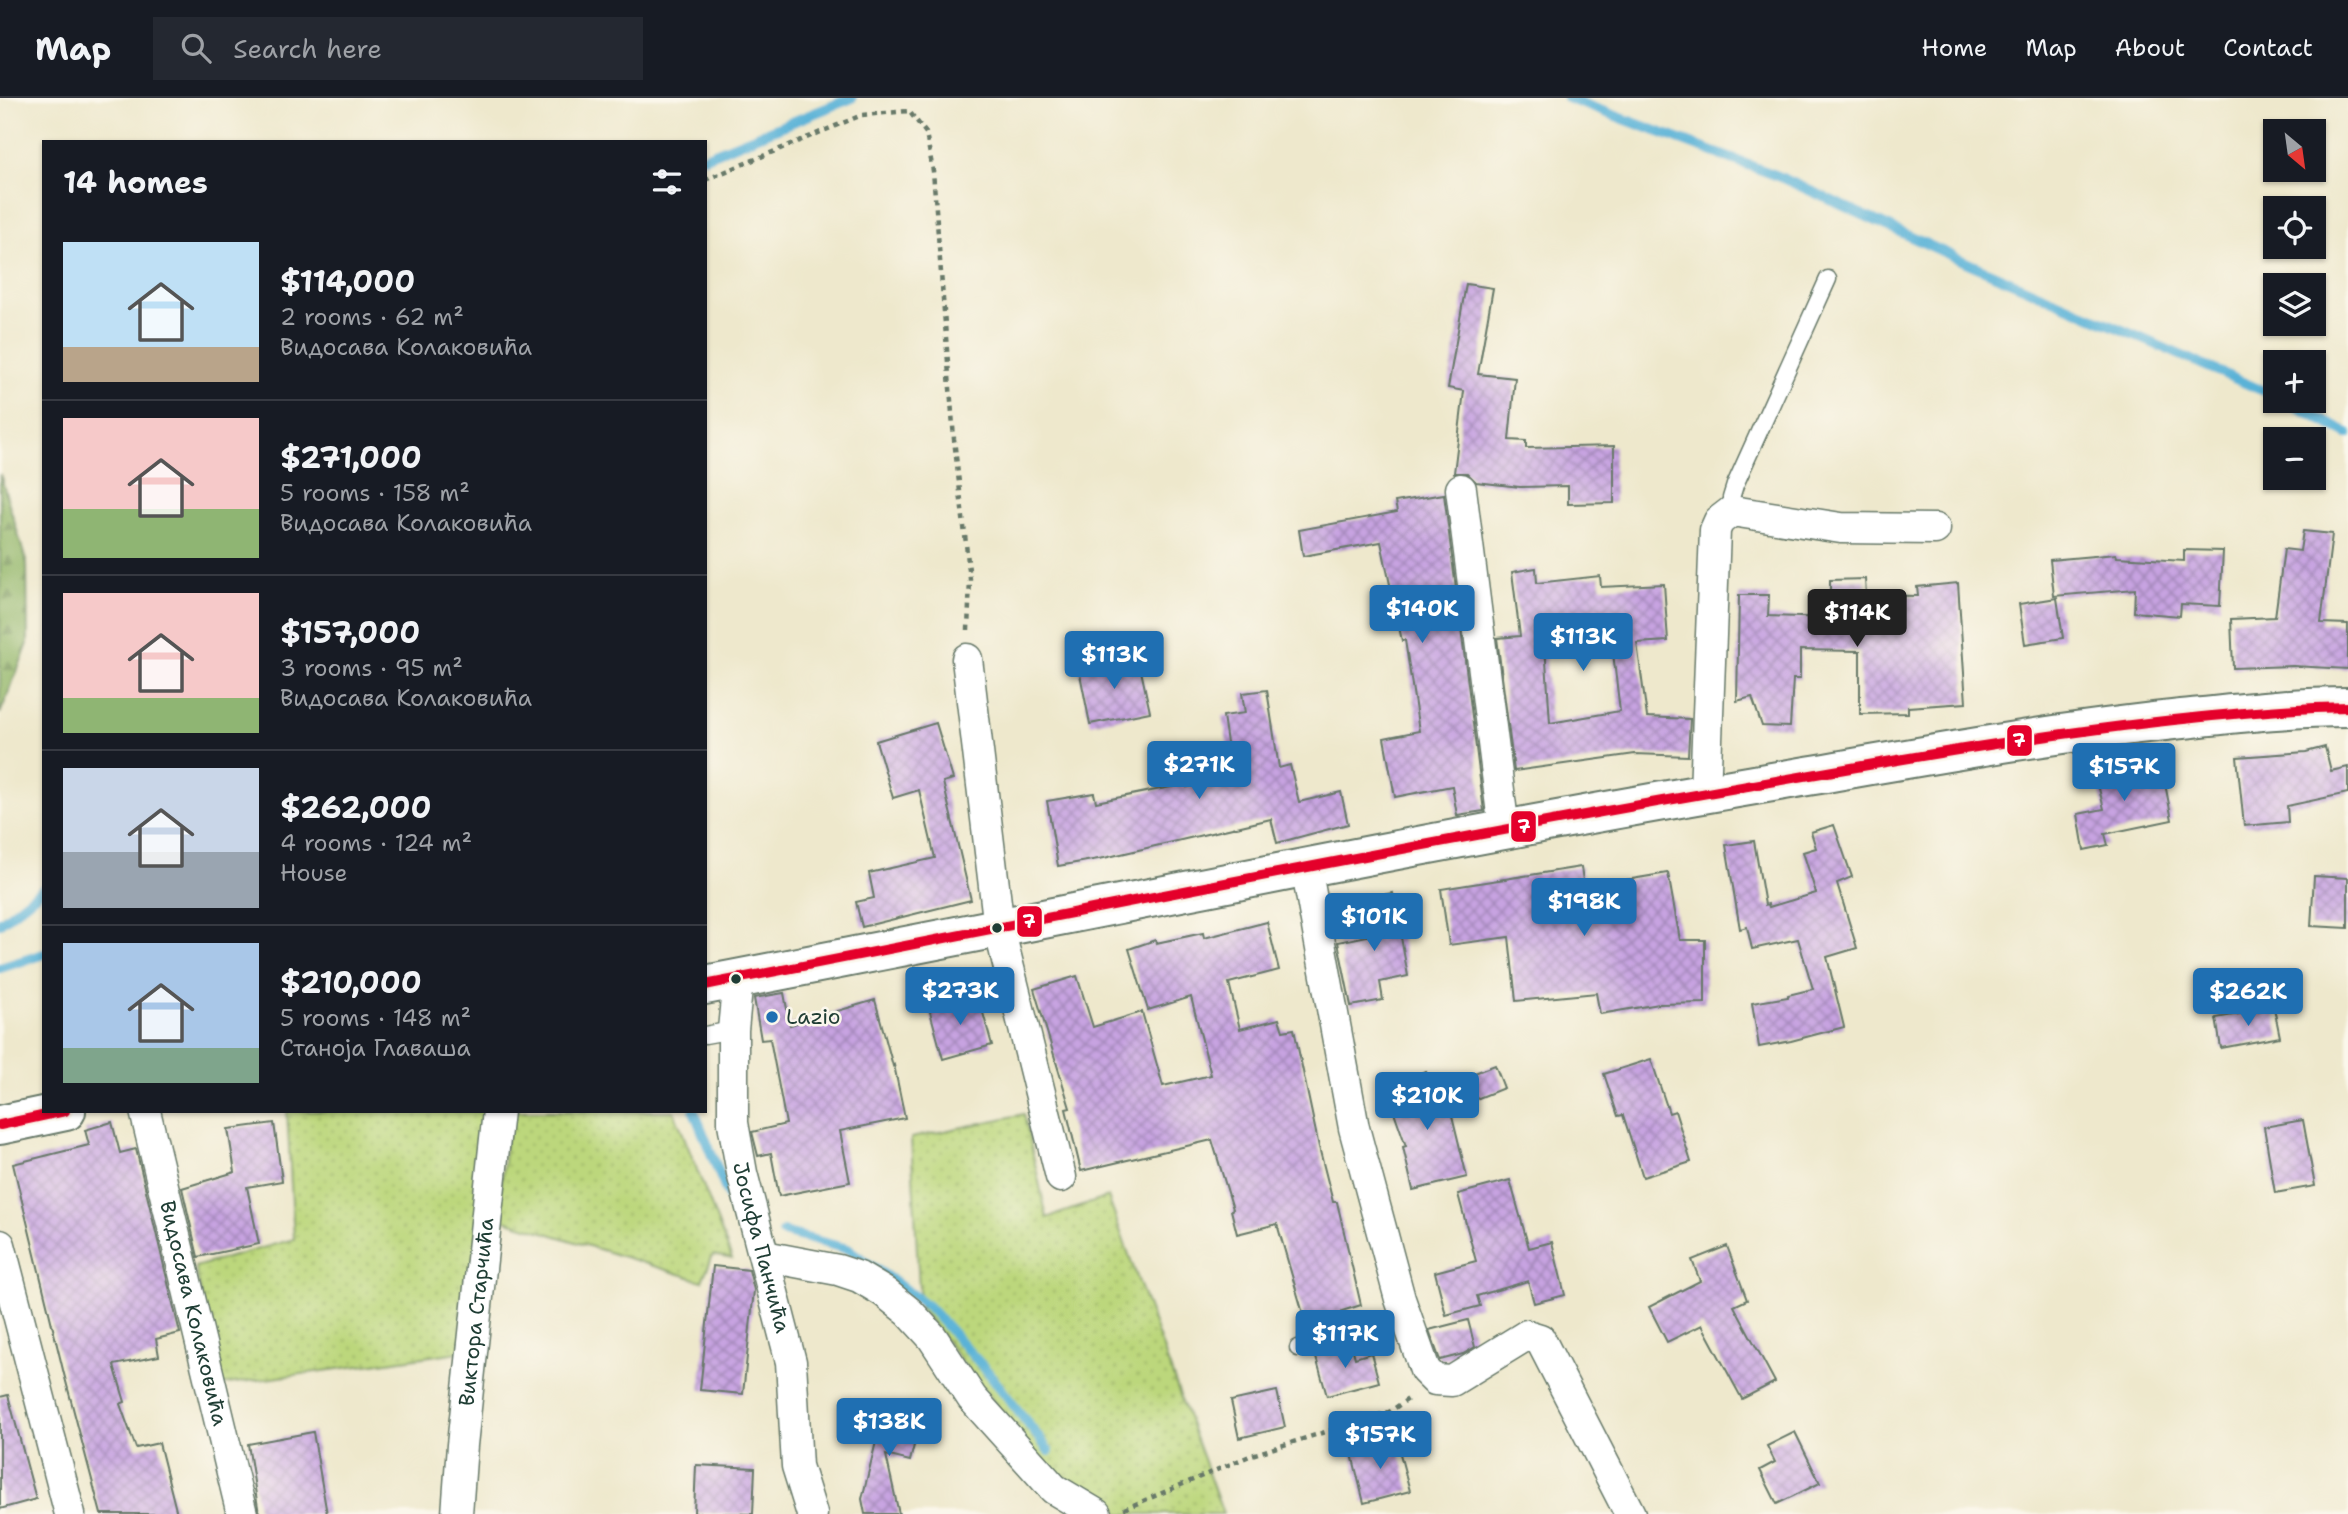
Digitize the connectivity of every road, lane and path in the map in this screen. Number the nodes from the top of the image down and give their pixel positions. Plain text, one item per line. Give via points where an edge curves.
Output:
1 (707, 179) edge
2 (1828, 279) dead end
3 (1461, 489) dead end
4 (1732, 511) junction
5 (1935, 529) dead end
6 (967, 659) joint
7 (2348, 707) edge
8 (1705, 793) junction
9 (1504, 830) junction
10 (1306, 867) junction
11 (999, 928) junction
12 (722, 981) edge
13 (719, 1033) edge
14 (57, 1113) edge
15 (145, 1113) edge
16 (498, 1113) edge
17 (0, 1125) edge
18 (1062, 1177) dead end
19 (0, 1245) edge
20 (764, 1256) junction
21 (1406, 1316) junction
22 (1298, 1348) dead end
23 (1435, 1380) junction
24 (1110, 1511) edge
25 (70, 1514) edge
26 (242, 1514) edge
27 (457, 1514) edge
28 (812, 1514) edge
29 (1630, 1514) edge

1 - 6 path via 862,115 909,111 926,133 970,579
2 - 4 lane via 1735,485
3 - 9 street
4 - 5 street via 1841,528
4 - 8 street via 1715,530
6 - 11 street
7 - 8 street via 2262,710 2108,727
8 - 9 street
9 - 10 street
10 - 11 street
10 - 21 street via 1354,1128
11 - 12 street
11 - 18 street
12 - 13 street, Јосифа Панчића
13 - 20 street, Јосифа Панчића via 742,1173
14 - 17 street
15 - 26 street, Видосава Колаковића
16 - 27 street, Виктора Старчића
19 - 25 street
20 - 24 street via 859,1277 884,1292 932,1337 972,1398 1054,1489
20 - 28 street, Јосифа Панчића via 791,1362 797,1466
21 - 22 lane
21 - 23 street via 1425,1370
23 - 24 path via 1389,1412 1252,1455
23 - 29 street via 1452,1381 1527,1335 1540,1339

